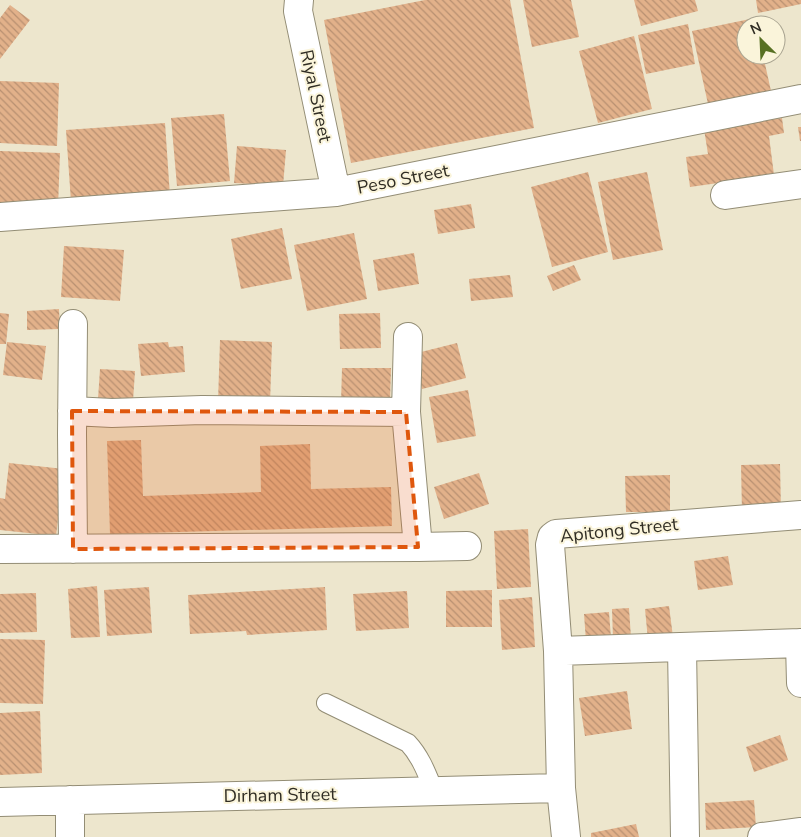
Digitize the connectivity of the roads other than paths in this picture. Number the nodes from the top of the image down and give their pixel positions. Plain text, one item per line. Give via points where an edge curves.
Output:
1 (299, 0) edge
2 (801, 99) edge
3 (801, 184) edge
4 (336, 192) junction
5 (725, 195) dead end
6 (0, 217) edge
7 (73, 324) dead end
8 (408, 336) dead end
9 (72, 411) junction
10 (406, 412) junction
11 (801, 515) edge
12 (467, 546) dead end
13 (418, 547) junction
14 (0, 549) edge
15 (73, 549) junction
16 (800, 643) edge
17 (682, 647) junction
18 (558, 651) junction
19 (801, 683) edge
20 (326, 703) dead end
21 (561, 788) junction
22 (434, 791) junction
23 (70, 800) junction
24 (0, 802) edge
25 (801, 832) edge
26 (70, 837) edge
27 (566, 837) edge
28 (686, 837) edge
29 (762, 837) edge

1 - 4 street, Riyal Street via 298,11
2 - 4 street, Peso Street
3 - 5 street
4 - 6 street, Peso Street
7 - 9 street
8 - 10 street
9 - 10 street
9 - 15 street
10 - 13 street
11 - 18 street, Apitong Street via 556,534 550,545
12 - 13 street
13 - 15 street
14 - 15 street
16 - 17 street
16 - 19 street
17 - 18 street
17 - 28 street
18 - 21 street
20 - 22 lane via 408,743 422,760
21 - 22 street, Dirham Street
21 - 27 street
22 - 23 street, Dirham Street
23 - 24 street, Dirham Street
23 - 26 street
25 - 29 street

